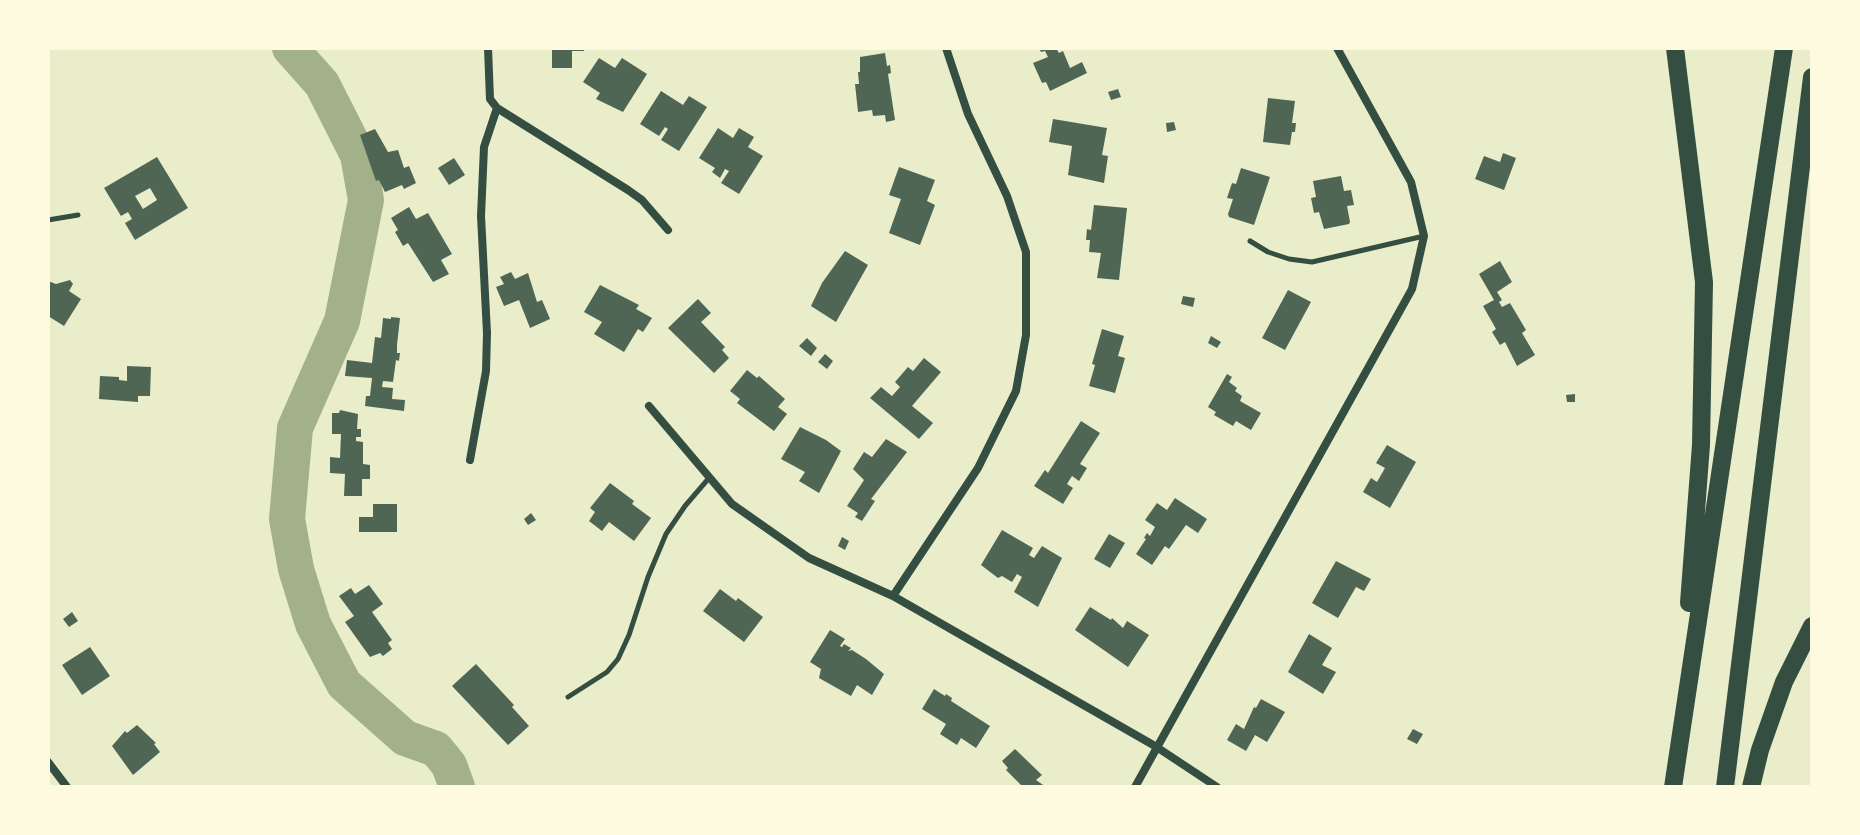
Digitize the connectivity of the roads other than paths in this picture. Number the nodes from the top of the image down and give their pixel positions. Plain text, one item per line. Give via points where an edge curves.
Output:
1 (488, 48) edge
2 (946, 48) edge
3 (1337, 48) edge
4 (1675, 48) edge
5 (1784, 48) edge
6 (1812, 77) edge
7 (497, 108) junction
8 (78, 215) dead end
9 (48, 220) edge
10 (668, 230) dead end
11 (1424, 236) junction
12 (1250, 241) dead end
13 (649, 406) dead end
14 (470, 460) dead end
15 (710, 477) junction
16 (893, 596) junction
17 (1812, 626) edge
18 (568, 697) dead end
19 (1678, 742) junction
20 (1155, 746) junction
21 (48, 762) edge
22 (67, 787) edge
23 (1135, 787) edge
24 (1217, 787) edge
25 (1673, 787) edge
26 (1725, 787) edge
27 (1751, 787) edge

1 - 7 street via 490,99
2 - 16 street via 1026,252 1026,335 1016,391 978,468
3 - 11 street via 1411,182
4 - 19 highway via 1704,282 1701,445
5 - 19 highway
6 - 26 highway
7 - 10 street via 628,190
7 - 14 street via 484,147 486,359
8 - 9 lane
11 - 12 lane via 1312,262 1268,252
11 - 20 street via 1412,289
13 - 15 street
15 - 16 street via 732,504 809,558
15 - 18 lane via 666,534 618,659
16 - 20 street
17 - 27 highway via 1784,682
19 - 25 highway
20 - 23 street
20 - 24 street
21 - 22 street

